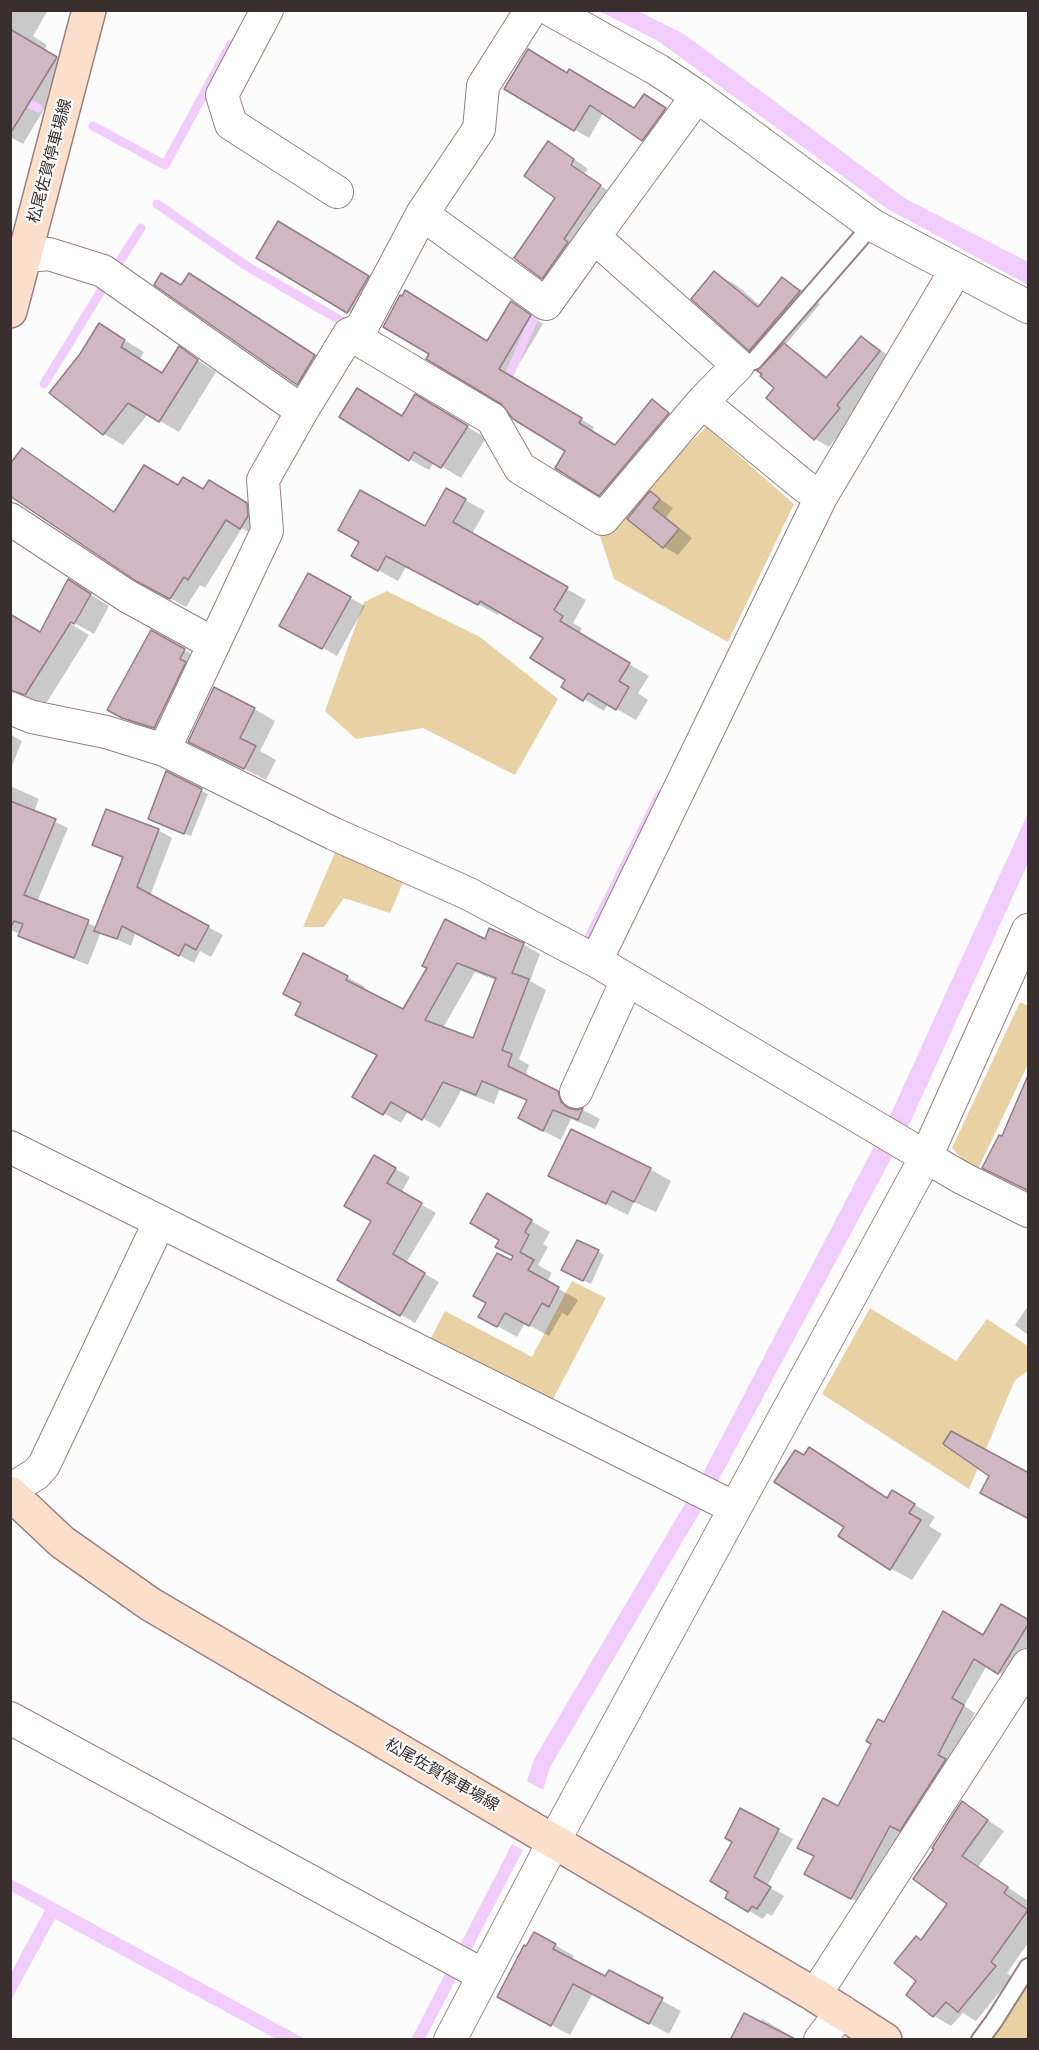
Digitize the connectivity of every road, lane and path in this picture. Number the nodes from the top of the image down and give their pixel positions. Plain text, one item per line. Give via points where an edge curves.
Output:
1 (89, 10) edge
2 (267, 10) edge
3 (531, 10) edge
4 (551, 10) edge
5 (697, 96) junction
6 (337, 192) dead end
7 (422, 214) junction
8 (872, 225) junction
9 (594, 237) junction
10 (26, 256) junction
11 (956, 270) junction
12 (1029, 307) edge
13 (10, 311) edge
14 (355, 331) junction
15 (738, 365) junction
16 (702, 402) junction
17 (302, 411) junction
18 (821, 497) junction
19 (10, 519) edge
20 (214, 644) junction
21 (10, 708) edge
22 (164, 750) junction
23 (1029, 930) edge
24 (596, 962) junction
25 (627, 980) junction
26 (576, 1092) dead end
27 (10, 1147) edge
28 (918, 1152) junction
29 (1029, 1211) edge
30 (159, 1223) junction
31 (10, 1491) edge
32 (727, 1505) junction
33 (1029, 1665) edge
34 (10, 1719) edge
35 (554, 1841) junction
36 (467, 1966) junction
37 (1029, 1967) edge
38 (829, 2003) junction
39 (450, 2040) edge
40 (820, 2040) edge
41 (885, 2040) edge
42 (980, 2040) edge

1 - 10 main road, 松尾佐賀停車場線
2 - 6 street via 222,95 231,124
3 - 7 street via 483,86 479,129
4 - 5 street
5 - 8 street
5 - 9 street
7 - 9 street via 537,298
7 - 14 street
8 - 11 street
8 - 15 lane via 754,361
9 - 15 street
10 - 13 main road, 松尾佐賀停車場線
10 - 17 street via 49,254 103,271
11 - 12 street
11 - 18 street
14 - 16 street via 492,419 520,468 603,519
14 - 17 street
15 - 16 street
16 - 18 street
17 - 20 street via 263,480 267,531
18 - 24 street
19 - 20 street via 127,596
20 - 22 street
21 - 22 street
22 - 24 street via 334,834 467,892
23 - 28 street
24 - 25 street
25 - 26 street
25 - 28 street
27 - 30 street
28 - 29 street
28 - 32 street
30 - 31 street via 44,1464
30 - 32 street
31 - 35 main road, 松尾佐賀停車場線 via 62,1542 150,1604
32 - 35 street
33 - 38 street
34 - 36 street
35 - 36 street
35 - 38 main road, 松尾佐賀停車場線
36 - 39 street
37 - 42 lane
38 - 40 street
38 - 41 main road, 松尾佐賀停車場線

